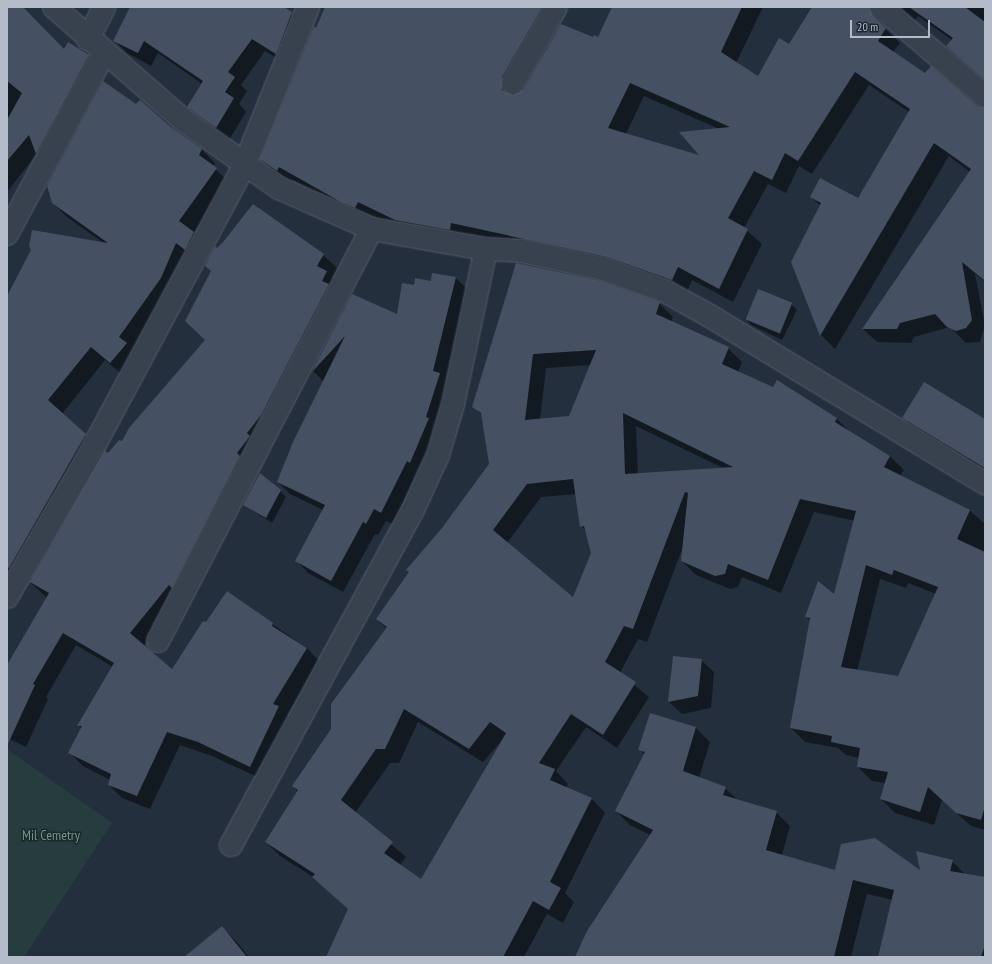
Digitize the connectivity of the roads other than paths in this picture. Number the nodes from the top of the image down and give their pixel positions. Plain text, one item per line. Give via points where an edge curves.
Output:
1 (54, 7) edge
2 (104, 7) edge
3 (308, 7) edge
4 (556, 7) edge
5 (881, 7) edge
6 (88, 39) junction
7 (104, 53) junction
8 (513, 83) dead end
9 (985, 96) edge
10 (245, 164) junction
11 (372, 229) junction
12 (7, 234) edge
13 (486, 249) junction
14 (985, 483) edge
15 (7, 597) edge
16 (158, 641) dead end
17 (230, 845) dead end

1 - 6 street
2 - 6 street
3 - 10 street
4 - 8 street
5 - 9 street
6 - 7 street
7 - 10 street via 183,120
7 - 12 street
10 - 11 street via 279,188
10 - 15 street via 88,457
11 - 13 street
11 - 16 street
13 - 14 street via 522,251 604,269 665,291
13 - 17 street via 453,404 438,455 412,512

